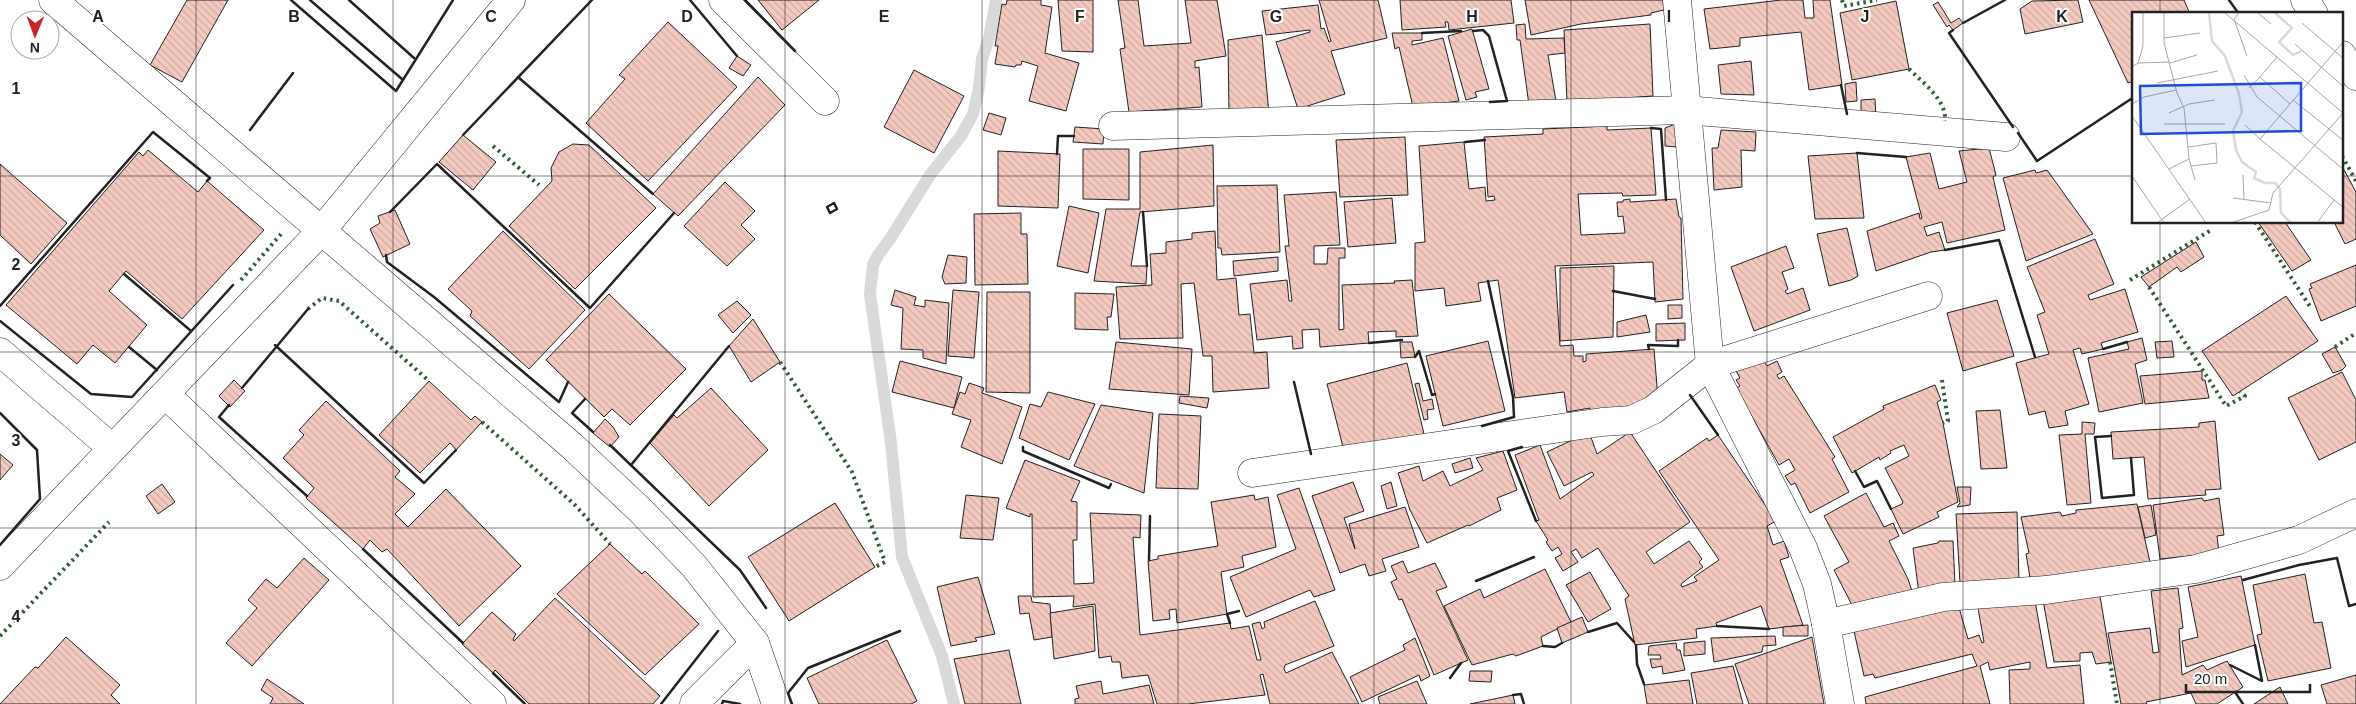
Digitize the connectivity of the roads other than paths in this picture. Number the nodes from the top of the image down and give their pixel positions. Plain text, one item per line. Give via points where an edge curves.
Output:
1 (53, 0) edge
2 (511, 0) edge
3 (723, 0) edge
4 (1678, 0) edge
5 (2305, 0) edge
6 (2313, 12) edge
7 (2344, 58) edge
8 (2356, 76) edge
9 (825, 101) dead end
10 (1686, 110) junction
11 (1113, 126) dead end
12 (2006, 137) dead end
13 (322, 230) junction
14 (1928, 296) dead end
15 (0, 352) edge
16 (1710, 366) junction
17 (165, 394) junction
18 (112, 448) junction
19 (1252, 473) dead end
20 (2356, 514) edge
21 (0, 566) edge
22 (1826, 624) junction
23 (755, 643) junction
24 (492, 704) edge
25 (694, 704) edge
26 (776, 704) edge
27 (1840, 704) edge

1 - 13 street
2 - 13 street
3 - 9 street
4 - 10 street
5 - 6 street
7 - 8 street
10 - 11 street
10 - 12 street
10 - 16 street
13 - 17 street
13 - 23 street via 572,446 640,510 694,566
14 - 16 street
15 - 18 street
16 - 19 street via 1653,410 1632,420 1592,423
16 - 22 street via 1803,548 1817,584
17 - 18 street
17 - 24 street
18 - 21 street
20 - 22 street via 2299,540 2196,569 2046,590 1944,597
22 - 27 street
23 - 25 street
23 - 26 street

